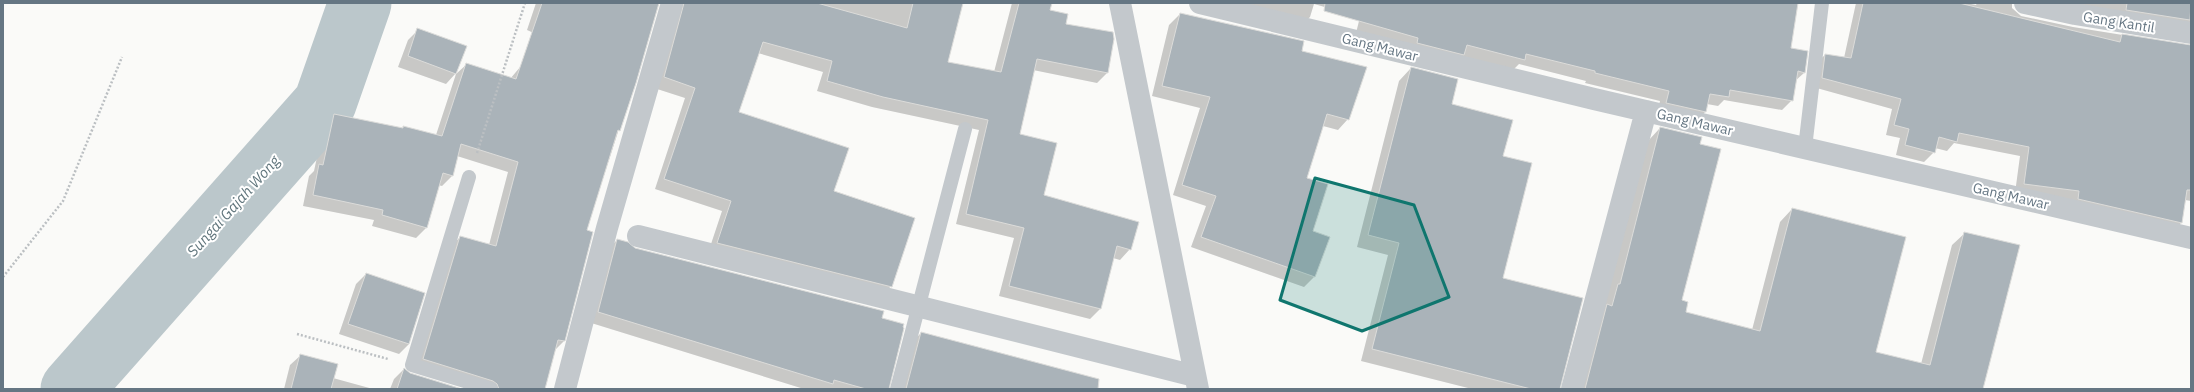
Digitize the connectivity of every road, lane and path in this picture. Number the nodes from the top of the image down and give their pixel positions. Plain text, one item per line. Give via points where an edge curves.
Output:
1 (525, 3) edge
2 (672, 3) edge
3 (1120, 3) edge
4 (1200, 3) edge
5 (1822, 3) edge
6 (2025, 3) edge
7 (2191, 33) edge
8 (122, 56) dead end
9 (1646, 111) junction
10 (965, 129) dead end
11 (1805, 148) junction
12 (469, 177) joint
13 (638, 236) dead end
14 (2191, 238) edge
15 (3, 277) edge
16 (918, 306) junction
17 (297, 334) dead end
18 (412, 365) junction
19 (1196, 383) edge
20 (491, 389) edge
21 (565, 389) edge
22 (897, 389) edge
23 (1572, 389) edge

1 - 12 path
2 - 21 street via 607,228
3 - 19 street
4 - 9 street, Gang Mawar
5 - 11 lane
6 - 7 street, Gang Kantil
8 - 15 path via 63,201
9 - 11 street, Gang Mawar
9 - 23 street
10 - 16 lane
11 - 14 street, Gang Mawar
12 - 18 lane
13 - 16 street
16 - 19 street
16 - 22 lane
17 - 18 path
18 - 20 lane

